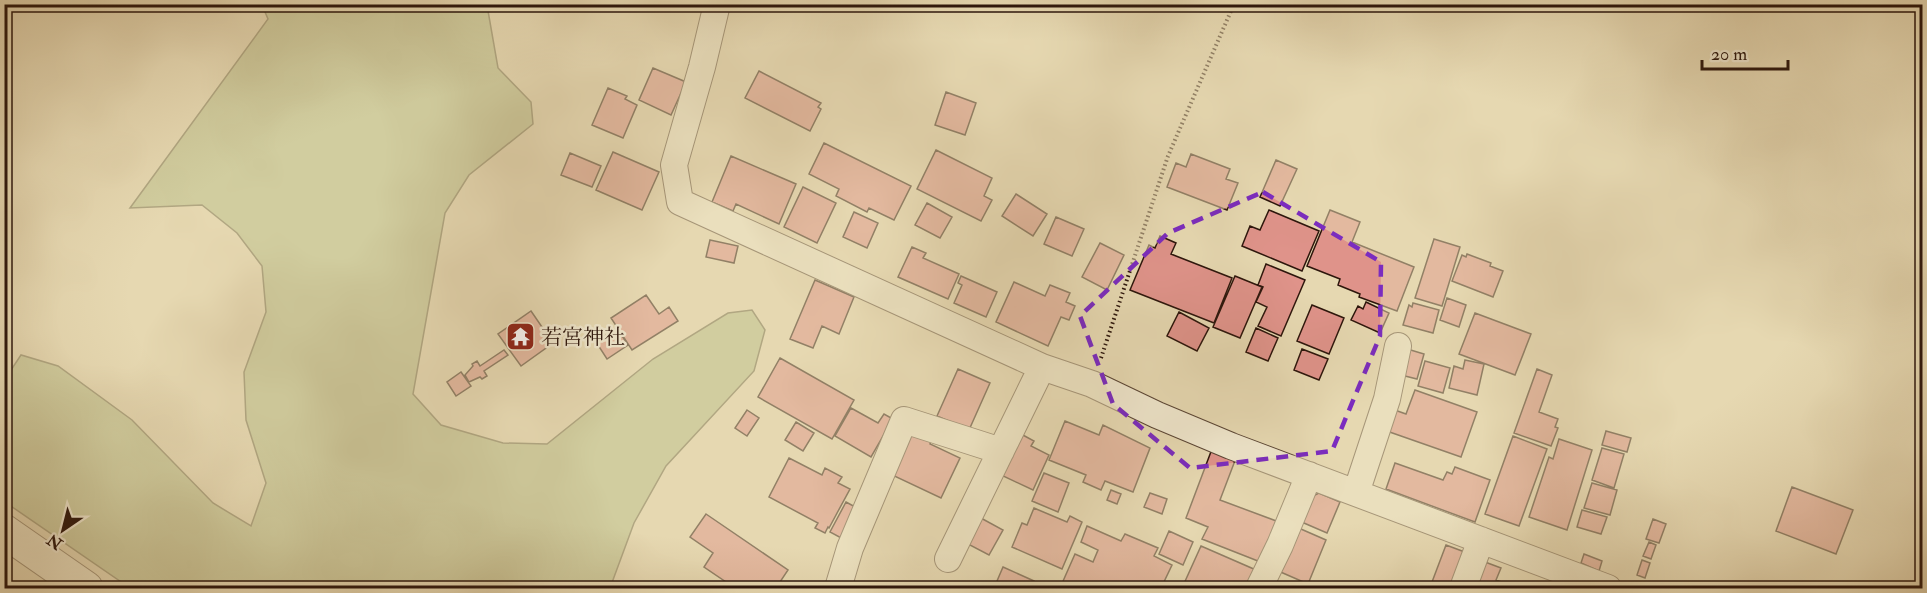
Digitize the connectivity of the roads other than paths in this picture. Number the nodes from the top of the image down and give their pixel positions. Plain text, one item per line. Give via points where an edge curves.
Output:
1 (717, 4) edge
2 (1398, 346) dead end
3 (1042, 367) junction
4 (1001, 451) junction
5 (1309, 476) junction
6 (1356, 493) junction
7 (4, 531) edge
8 (1480, 540) junction
9 (948, 559) dead end
10 (86, 588) edge
11 (838, 588) edge
12 (1259, 588) edge
13 (1463, 588) edge
14 (1608, 588) edge

1 - 3 street via 674,165 680,202
2 - 6 street via 1387,399
3 - 4 street
3 - 5 street via 1092,384 1168,420
4 - 9 street
4 - 11 street via 904,420 850,548
5 - 6 street
5 - 12 street
6 - 8 street
7 - 10 street
8 - 13 street
8 - 14 street

